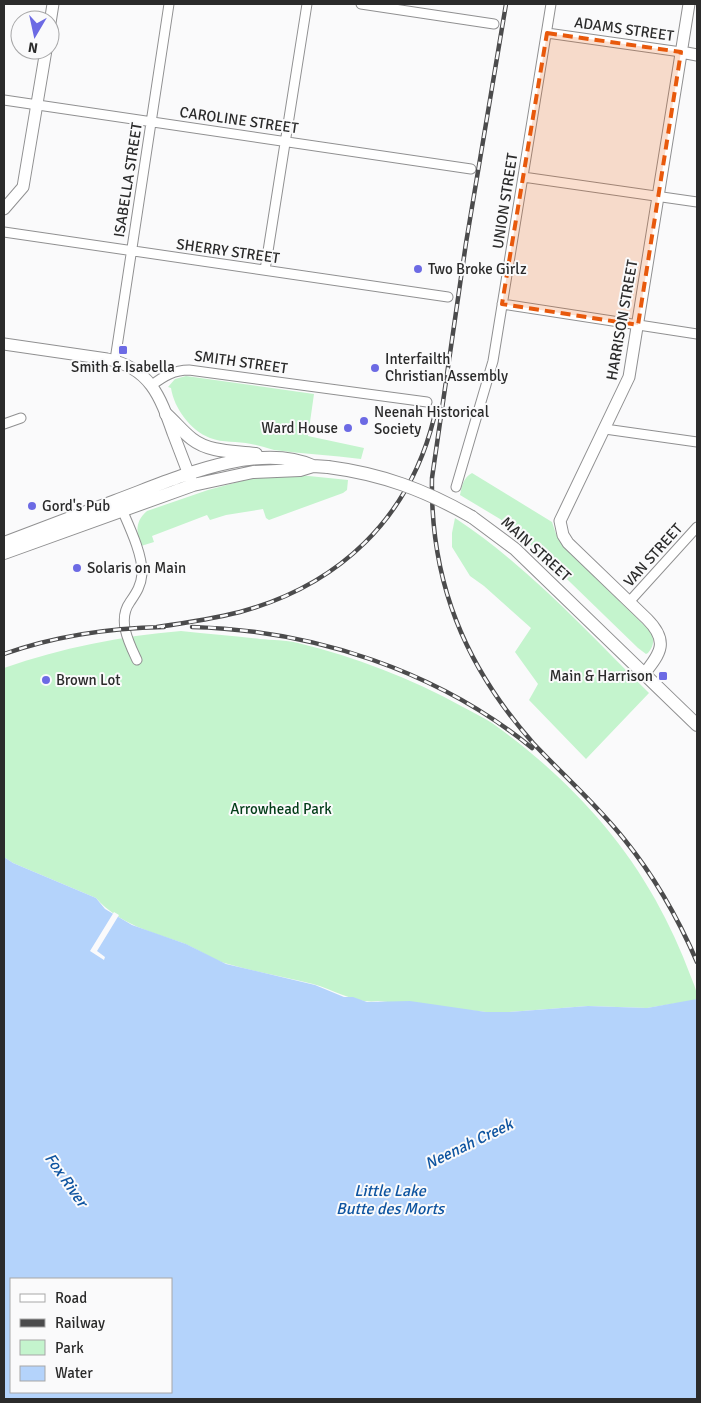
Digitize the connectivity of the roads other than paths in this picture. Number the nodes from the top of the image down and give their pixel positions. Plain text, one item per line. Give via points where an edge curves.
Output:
1 (169, 4) edge
2 (307, 4) edge
3 (361, 4) edge
4 (551, 4) edge
5 (689, 4) edge
6 (494, 24) dead end
7 (546, 33) junction
8 (681, 52) junction
9 (697, 54) edge
10 (44, 60) edge
11 (4, 100) edge
12 (36, 105) junction
13 (151, 121) junction
14 (286, 141) junction
15 (471, 169) dead end
16 (523, 177) junction
17 (658, 197) junction
18 (697, 202) edge
19 (4, 209) edge
20 (4, 232) edge
21 (131, 251) junction
22 (266, 270) junction
23 (448, 297) dead end
24 (502, 304) junction
25 (638, 325) junction
26 (697, 334) edge
27 (4, 344) edge
28 (114, 360) junction
29 (152, 385) junction
30 (427, 402) dead end
31 (166, 414) junction
32 (21, 418) dead end
33 (4, 424) edge
34 (605, 429) junction
35 (697, 442) edge
36 (271, 459) junction
37 (313, 466) junction
38 (190, 479) junction
39 (456, 487) dead end
40 (120, 505) junction
41 (697, 527) edge
42 (4, 543) edge
43 (4, 553) edge
44 (630, 602) junction
45 (137, 660) dead end
46 (644, 674) junction
47 (697, 725) edge

1 - 13 street, ISABELLA STREET
2 - 14 street
3 - 6 street
4 - 7 street, UNION STREET
5 - 8 street, HARRISON STREET
7 - 8 street, ADAMS STREET
7 - 16 street, UNION STREET
8 - 9 street, ADAMS STREET
8 - 17 street, HARRISON STREET
10 - 12 street
11 - 12 street, CAROLINE STREET
12 - 13 street, CAROLINE STREET
12 - 19 street via 21,191
13 - 14 street, CAROLINE STREET
13 - 21 street, ISABELLA STREET
14 - 15 street, CAROLINE STREET
14 - 22 street
16 - 17 street
16 - 24 street, UNION STREET
17 - 18 street
17 - 25 street, HARRISON STREET
20 - 21 street, SHERRY STREET
21 - 22 street, SHERRY STREET
21 - 28 street, ISABELLA STREET
22 - 23 street, SHERRY STREET
24 - 25 street
24 - 39 street, UNION STREET via 493,361
25 - 26 street
25 - 34 street, HARRISON STREET via 629,377
27 - 28 street
28 - 29 street via 136,370
29 - 30 street, SMITH STREET via 166,375 189,370
29 - 31 street
31 - 36 main road via 191,439 205,446
31 - 38 street
32 - 33 street
34 - 35 street
34 - 44 street, HARRISON STREET via 561,516 560,528 568,543
36 - 37 main road, MAIN STREET via 301,461
36 - 38 main road, MAIN STREET via 226,464
37 - 38 main road, MAIN STREET via 300,470
37 - 46 main road, MAIN STREET, bridge via 373,474 400,482 437,497 472,517 515,549
38 - 40 main road, MAIN STREET
40 - 42 main road, MAIN STREET
40 - 43 main road, MAIN STREET
40 - 45 street via 141,564 140,585 129,603 125,618 126,634
41 - 44 street, VAN STREET
44 - 46 street, HARRISON STREET via 654,626 660,637 659,652
46 - 47 main road, MAIN STREET

